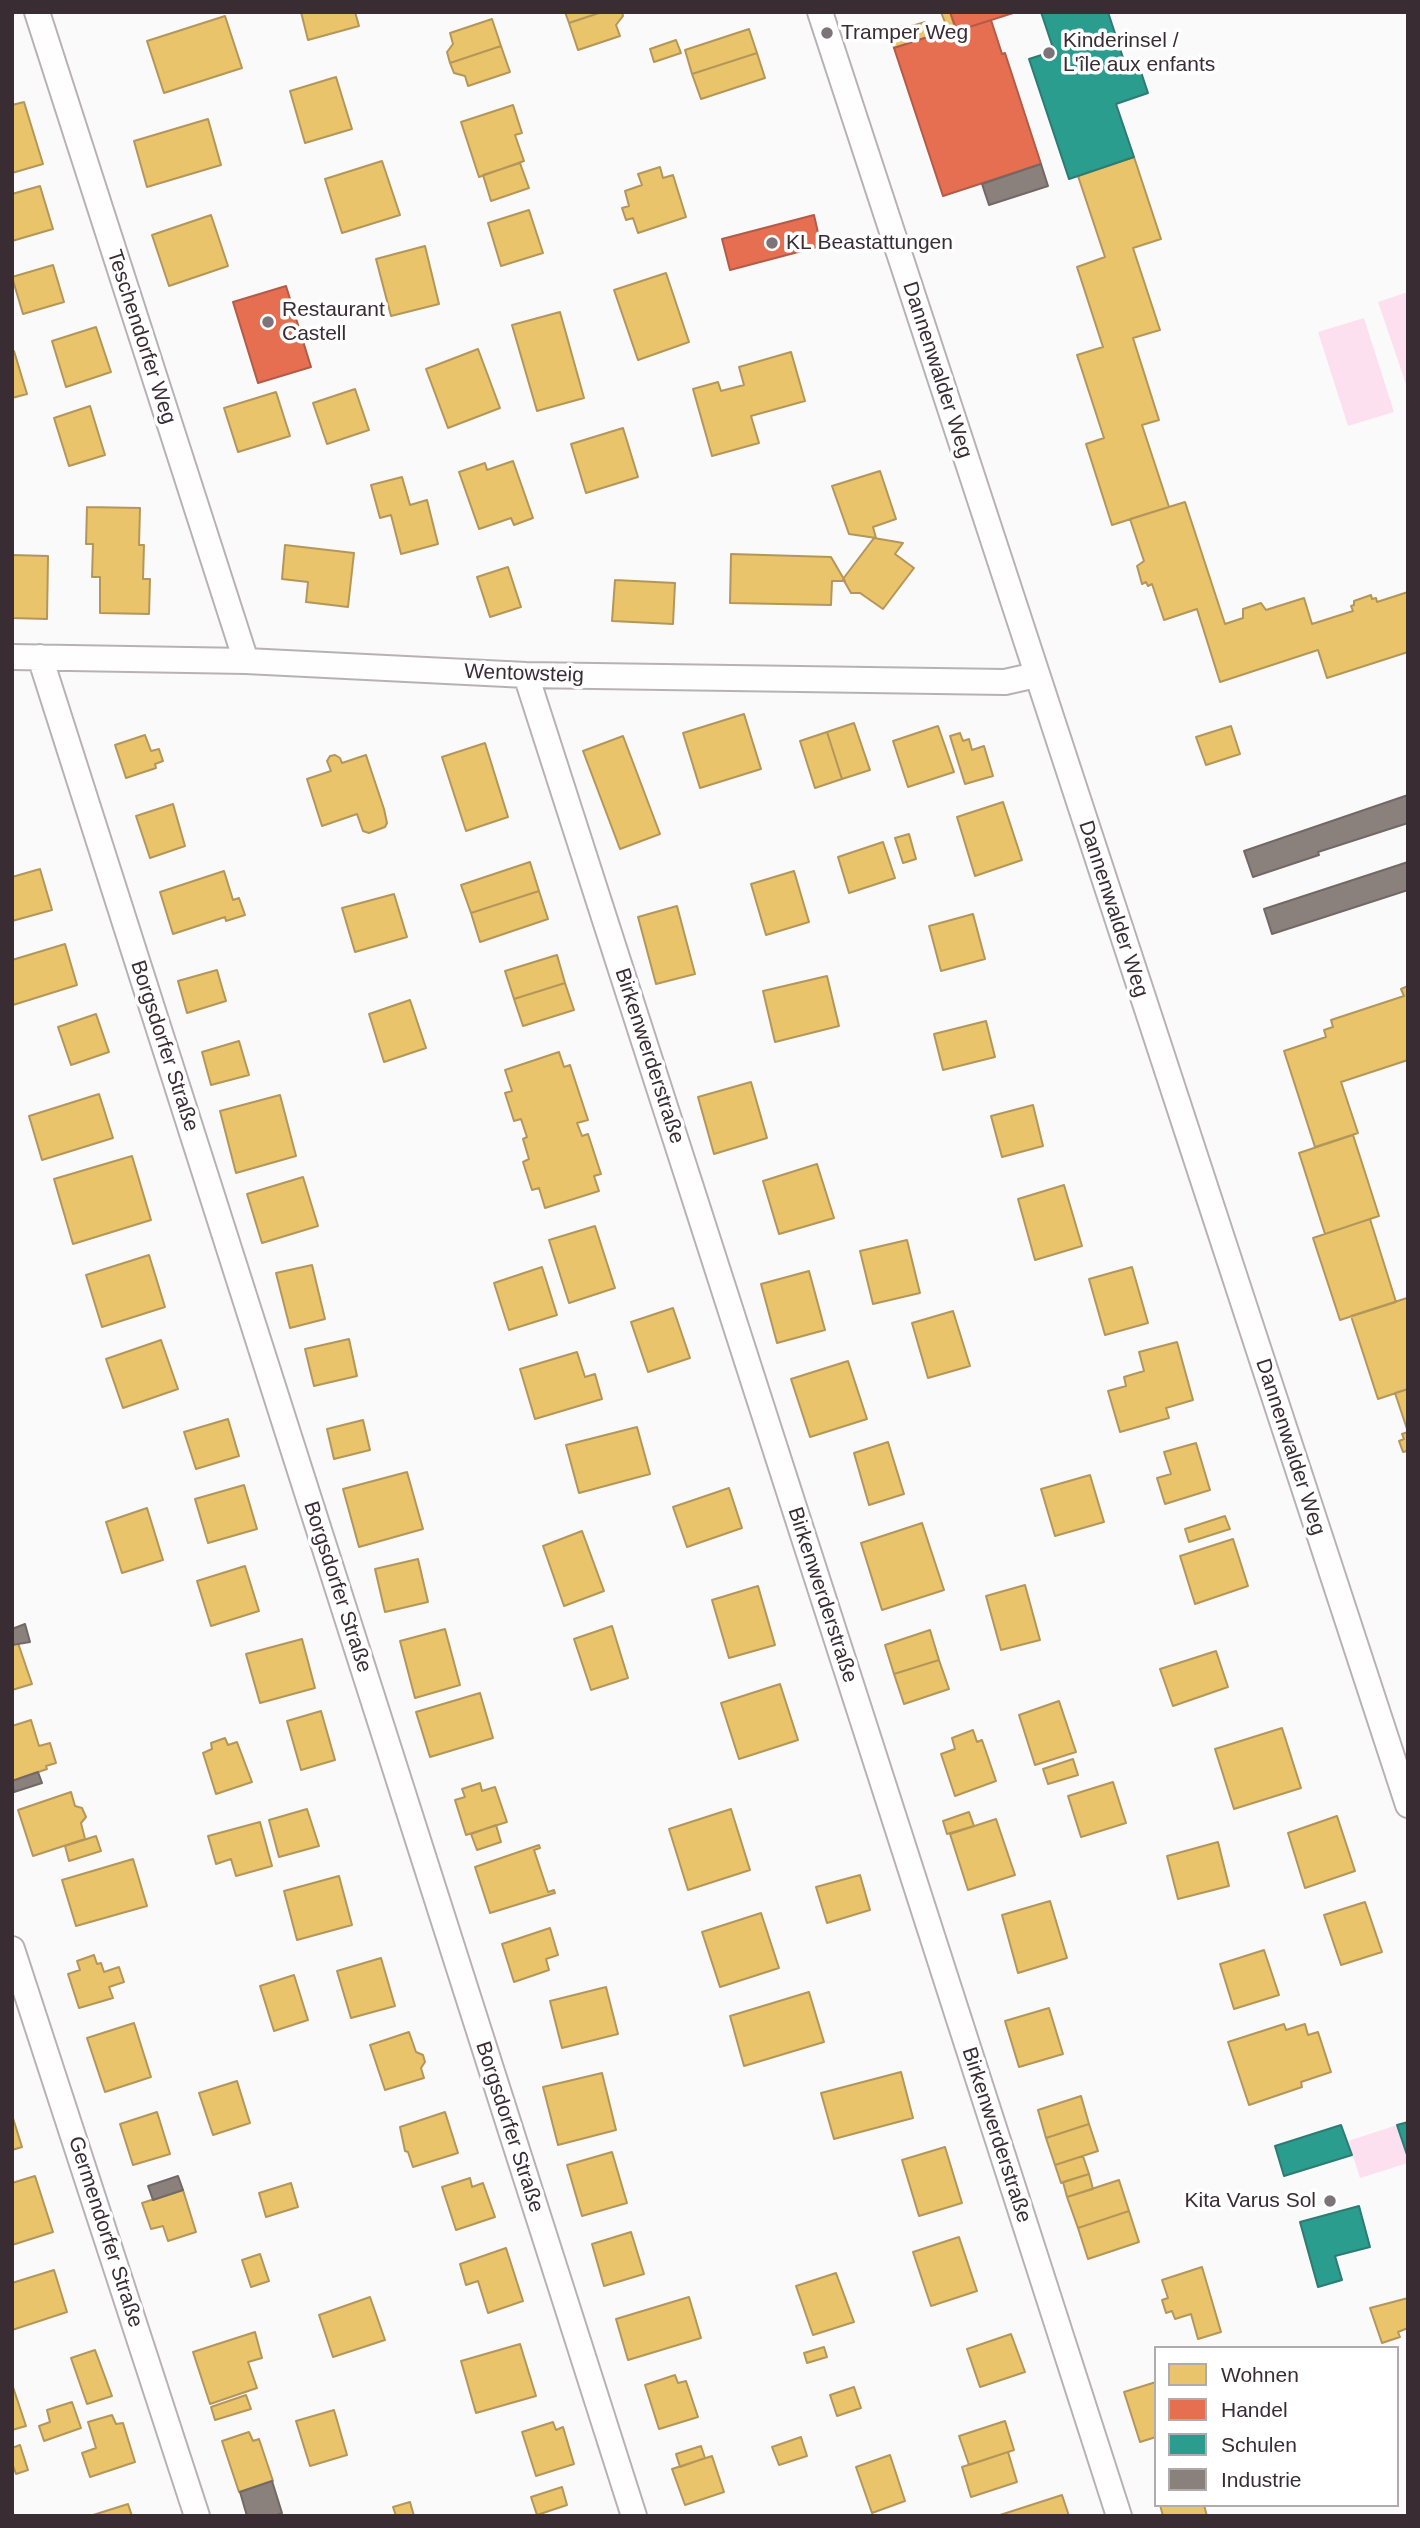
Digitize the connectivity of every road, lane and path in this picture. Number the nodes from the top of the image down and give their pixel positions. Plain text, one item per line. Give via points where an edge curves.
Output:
1 (37, 12) edge
2 (820, 12) edge
3 (12, 657) edge
4 (40, 657) junction
5 (246, 661) junction
6 (526, 675) junction
7 (1036, 675) junction
8 (1408, 1805) edge
9 (12, 1948) edge
10 (197, 2516) edge
11 (634, 2516) edge
12 (1119, 2516) edge

1 - 5 street, Teschendorfer Weg
2 - 7 street, Dannenwalder Weg
3 - 4 street, Wentowsteig
4 - 5 street, Wentowsteig
4 - 11 street, Borgsdorfer Straße
5 - 6 street, Wentowsteig
6 - 7 street, Wentowsteig via 1005,682
6 - 12 street, Birkenwerderstraße
7 - 8 street, Dannenwalder Weg
9 - 10 street, Germendorfer Straße

